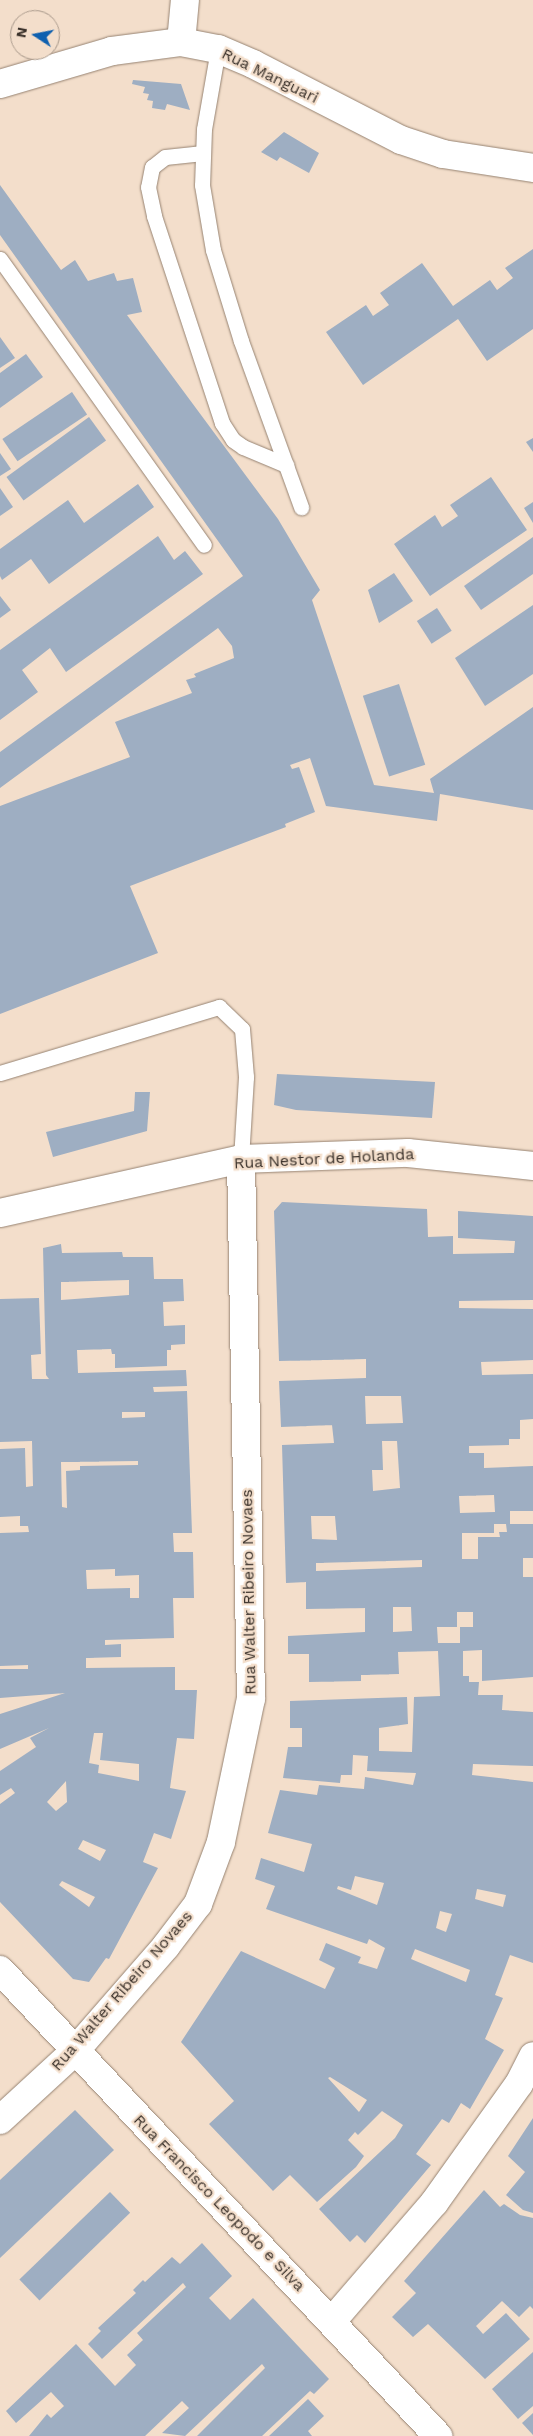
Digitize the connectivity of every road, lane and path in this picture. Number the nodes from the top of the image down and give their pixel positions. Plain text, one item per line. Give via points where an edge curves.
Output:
1 (185, 0) edge
2 (181, 42) junction
3 (218, 49) junction
4 (0, 84) edge
5 (203, 153) junction
6 (533, 168) edge
7 (0, 259) edge
8 (286, 464) junction
9 (301, 507) dead end
10 (204, 545) dead end
11 (0, 1073) edge
12 (241, 1159) junction
13 (533, 1166) edge
14 (0, 1213) edge
15 (0, 1970) edge
16 (74, 2052) junction
17 (533, 2056) edge
18 (0, 2120) edge
19 (332, 2321) junction
20 (438, 2436) edge

1 - 2 street
2 - 3 street, Rua Manguari
2 - 4 street, Rua Manguari via 112,51
3 - 5 lane
3 - 6 street, Rua Manguari via 401,140 443,154
5 - 8 lane via 202,185 213,250 241,341
5 - 8 lane via 165,157 152,167 148,187 154,216 222,423 233,440 243,447
7 - 10 lane
8 - 9 lane
11 - 12 lane via 219,1007 242,1029 246,1077
12 - 13 street, Rua Nestor de Holanda via 408,1153
12 - 14 street, Rua Nestor de Holanda
12 - 16 street, Rua Walter Ribeiro Novaes via 251,1699 221,1842 198,1904
15 - 16 street, Rua Francisco Leopodo e Silva
16 - 18 street, Rua Walter Ribeiro Novaes
16 - 19 street, Rua Francisco Leopodo e Silva
17 - 19 street via 519,2084 434,2203
19 - 20 street, Rua Francisco Leopodo e Silva

